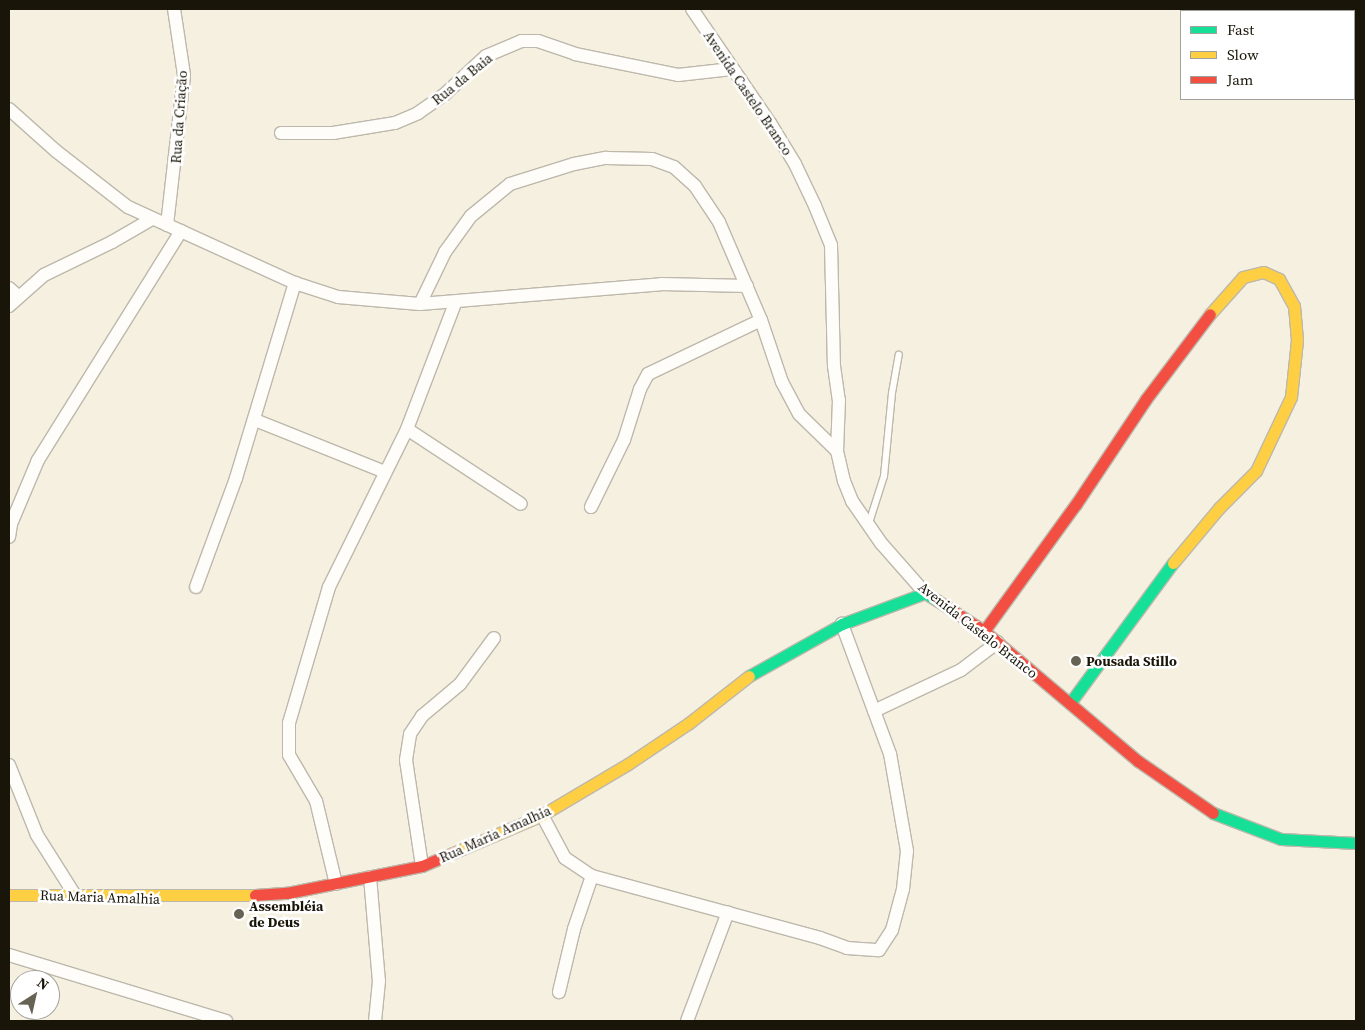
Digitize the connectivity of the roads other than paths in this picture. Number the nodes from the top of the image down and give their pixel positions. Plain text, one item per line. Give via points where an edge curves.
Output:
1 (174, 9) edge
2 (692, 9) edge
3 (732, 69) junction
4 (9, 109) edge
5 (281, 133) dead end
6 (152, 219) junction
7 (167, 225) junction
8 (181, 231) junction
9 (295, 283) junction
10 (747, 286) junction
11 (14, 292) edge
12 (455, 303) junction
13 (420, 304) junction
14 (9, 306) edge
15 (761, 320) junction
16 (899, 355) dead end
17 (255, 420) junction
18 (407, 428) junction
19 (837, 451) junction
20 (385, 472) junction
21 (521, 504) dead end
22 (591, 507) dead end
23 (869, 525) junction
24 (9, 537) edge
25 (196, 587) dead end
26 (925, 593) junction
27 (842, 624) junction
28 (984, 631) junction
29 (494, 638) dead end
30 (998, 642) junction
31 (1070, 703) junction
32 (874, 711) junction
33 (9, 765) edge
34 (542, 815) junction
35 (1356, 843) edge
36 (422, 866) junction
37 (592, 876) junction
38 (370, 877) junction
39 (336, 884) junction
40 (9, 895) edge
41 (75, 895) junction
42 (728, 912) junction
43 (9, 955) edge
44 (560, 992) dead end
45 (226, 1021) edge
46 (375, 1021) edge
47 (687, 1021) edge

1 - 7 street, Rua da Criação via 184,75
2 - 3 street, Avenida Castelo Branco
3 - 5 street, Rua da Baia via 678,75 575,54 538,41 521,41 486,56 444,95 418,114 395,123 333,133
3 - 19 street, Avenida Castelo Branco via 795,164 831,245 834,366 839,400
4 - 6 street via 98,184 128,207
6 - 7 street
6 - 11 street
7 - 8 street
8 - 9 street
8 - 24 street via 38,460 11,524
9 - 13 street via 346,298
9 - 17 street
10 - 12 street via 661,284
10 - 13 street via 719,222 695,186 674,167 652,159 606,158 510,184 491,198 471,216 445,252
10 - 15 street
11 - 14 street
12 - 13 street
12 - 18 street
15 - 19 street via 782,382 799,414
15 - 22 street via 648,374 624,440
16 - 23 lane via 884,476
17 - 20 street
17 - 25 street
18 - 20 street
18 - 21 street
19 - 23 street, Avenida Castelo Branco via 852,501
20 - 39 street via 329,587 289,723 289,755 316,801
23 - 26 street, Avenida Castelo Branco
26 - 27 street, Rua Maria Amalhia
26 - 28 street, Avenida Castelo Branco
27 - 32 street
27 - 34 street, Rua Maria Amalhia via 757,670 689,723
28 - 30 street, Avenida Castelo Branco
28 - 31 street via 1076,504 1146,399 1224,296 1243,277 1252,273 1263,272 1279,279 1294,306 1297,340 1291,397 1270,448 1256,471 1164,574
29 - 36 street via 460,684 422,716 410,734 406,760
30 - 31 street, Avenida Castelo Branco
30 - 32 street via 961,670
31 - 35 street, Avenida Castelo Branco via 1138,761 1210,812 1281,839
32 - 42 street via 897,779 908,851 903,889 887,941 874,952 860,951
33 - 41 street via 37,835
34 - 36 street, Rua Maria Amalhia
34 - 37 street via 565,858
36 - 38 street, Rua Maria Amalhia
37 - 42 street
37 - 44 street via 572,938
38 - 39 street, Rua Maria Amalhia
38 - 46 street via 378,970
39 - 41 street, Rua Maria Amalhia via 287,893 230,897
40 - 41 street, Rua Maria Amalhia
42 - 47 street
43 - 45 street

